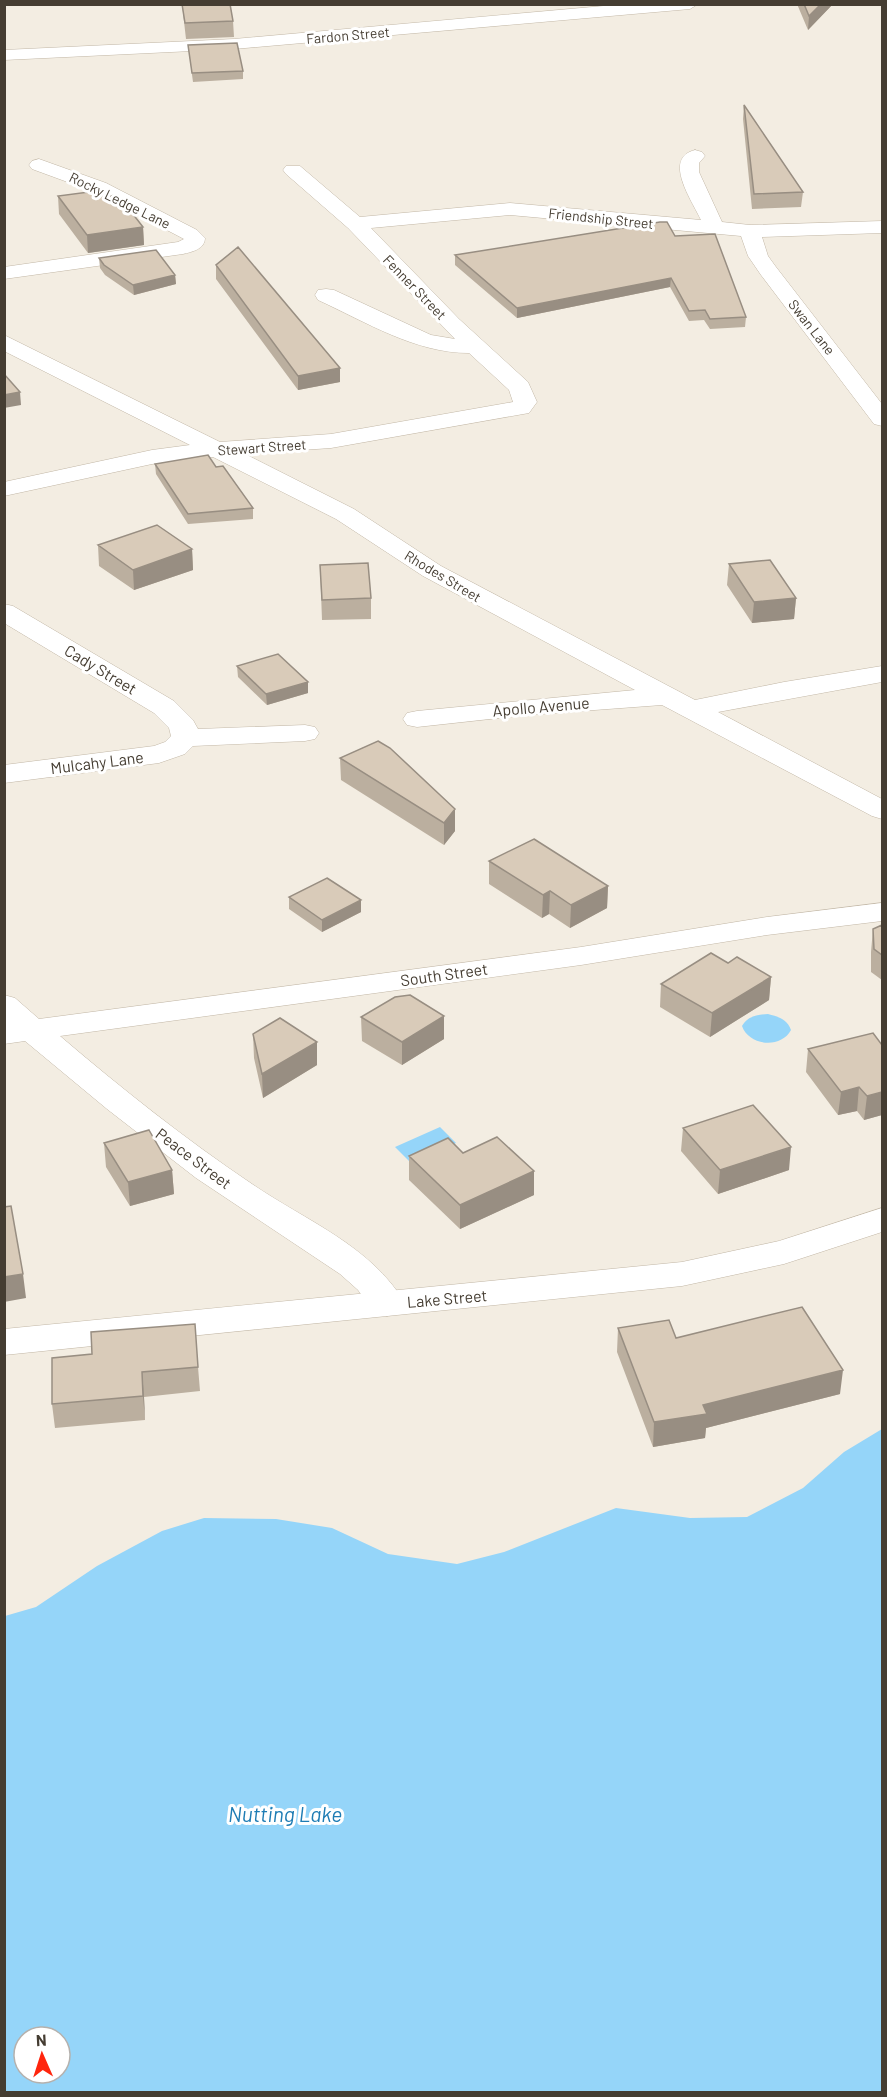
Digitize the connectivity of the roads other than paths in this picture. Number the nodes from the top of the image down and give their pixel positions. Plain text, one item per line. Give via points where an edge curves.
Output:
1 (690, 4) edge
2 (4, 54) edge
3 (695, 156) dead end
4 (39, 165) dead end
5 (293, 170) dead end
6 (355, 224) junction
7 (882, 227) edge
8 (715, 229) junction
9 (750, 231) junction
10 (4, 273) edge
11 (326, 295) dead end
12 (4, 342) edge
13 (474, 346) junction
14 (520, 408) joint
15 (882, 418) edge
16 (219, 449) junction
17 (4, 489) edge
18 (4, 612) edge
19 (882, 674) edge
20 (666, 696) junction
21 (691, 709) junction
22 (417, 719) dead end
23 (305, 733) dead end
24 (185, 738) junction
25 (4, 774) edge
26 (882, 810) edge
27 (882, 912) edge
28 (4, 1005) edge
29 (18, 1032) edge
30 (882, 1220) edge
31 (387, 1303) junction
32 (4, 1342) edge

1 - 2 street, Fardon Street via 270,42
3 - 8 street via 689,161 689,172
4 - 10 street, Rocky Ledge Lane via 99,187 190,234 195,242 183,248
5 - 6 street, Fenner Street
6 - 8 street, Friendship Street via 510,209
6 - 13 street, Fenner Street
7 - 9 street, Friendship Street
8 - 9 street, Friendship Street
9 - 15 street, Swan Lane via 768,271
11 - 13 street via 424,340
12 - 16 street, Rhodes Street
13 - 14 street, Fenner Street via 520,387 525,402
14 - 16 street, Stewart Street via 331,441
16 - 17 street, Stewart Street via 118,463
16 - 20 street, Rhodes Street via 345,514 432,571
18 - 24 street, Cady Street via 164,706 183,726
19 - 21 street
20 - 21 street, Rhodes Street
20 - 22 street, Apollo Avenue
21 - 26 street, Rhodes Street
23 - 24 street
24 - 25 street, Mulcahy Lane via 175,748 159,754
27 - 29 street, South Street
28 - 29 street, Peace Street
29 - 31 street, Peace Street via 241,1193 345,1260 369,1279
30 - 31 street, Lake Street via 784,1252 682,1274
31 - 32 street, Lake Street

